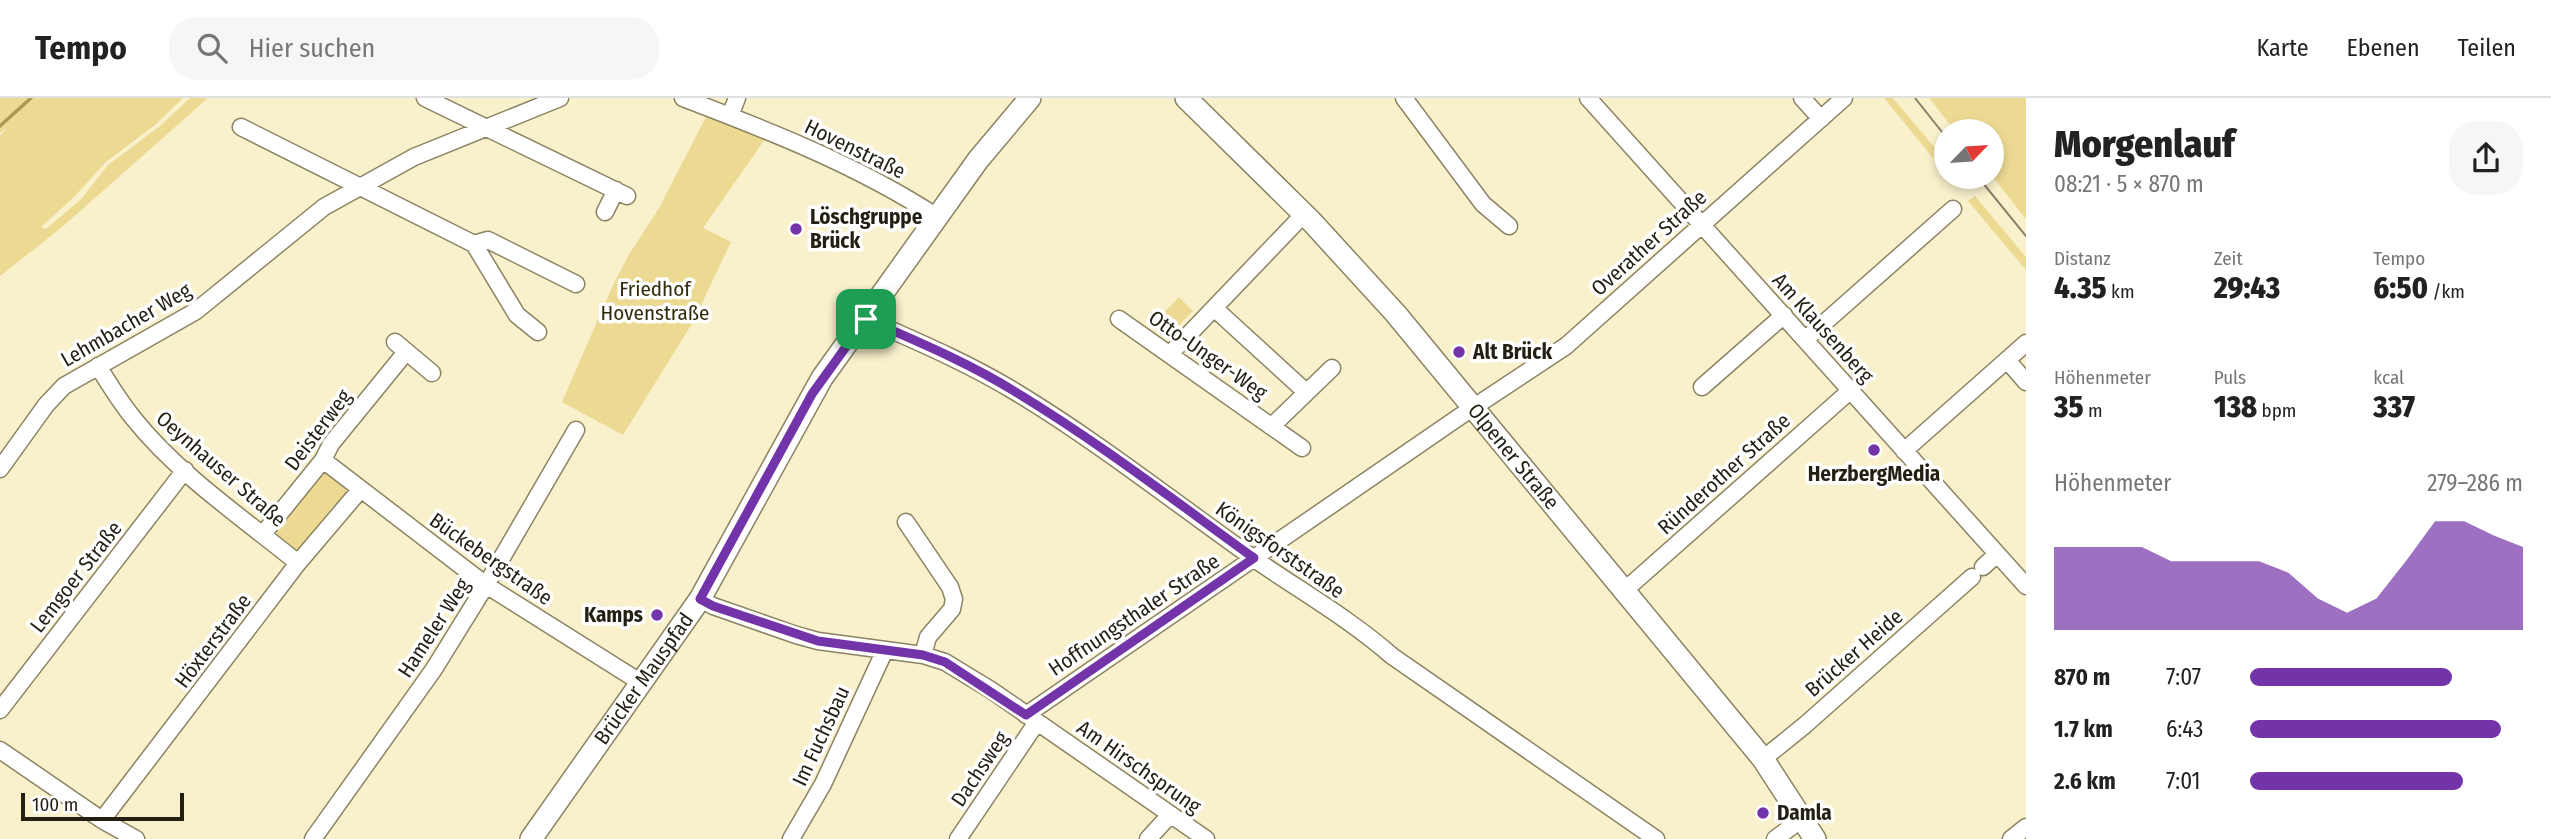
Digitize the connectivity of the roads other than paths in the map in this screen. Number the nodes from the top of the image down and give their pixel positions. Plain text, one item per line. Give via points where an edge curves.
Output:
1 (425, 98) edge
2 (559, 98) edge
3 (683, 98) edge
4 (737, 98) edge
5 (1030, 98) edge
6 (1186, 98) edge
7 (1404, 98) edge
8 (1588, 98) edge
9 (1802, 98) edge
10 (1844, 98) edge
11 (730, 116) junction
12 (1821, 119) junction
13 (241, 127) dead end
14 (485, 128) junction
15 (359, 186) junction
16 (1953, 209) dead end
17 (605, 212) dead end
18 (1304, 215) junction
19 (937, 217) junction
20 (1702, 223) junction
21 (1509, 226) dead end
22 (474, 244) junction
23 (576, 284) dead end
24 (1214, 309) junction
25 (1784, 315) junction
26 (866, 319) junction
27 (1119, 319) dead end
28 (538, 332) dead end
29 (1806, 339) junction
30 (2026, 343) edge
31 (1170, 354) junction
32 (2007, 360) junction
33 (98, 366) junction
34 (1332, 368) dead end
35 (432, 373) dead end
36 (2026, 382) edge
37 (1702, 387) dead end
38 (1851, 390) junction
39 (1306, 392) junction
40 (1473, 407) junction
41 (1272, 426) junction
42 (576, 430) dead end
43 (1302, 448) dead end
44 (1904, 451) junction
45 (323, 460) junction
46 (0, 469) edge
47 (185, 470) junction
48 (360, 489) junction
49 (906, 522) dead end
50 (262, 534) junction
51 (1997, 554) junction
52 (1254, 558) junction
53 (299, 564) junction
54 (486, 585) junction
55 (2026, 586) edge
56 (1625, 590) junction
57 (700, 599) junction
58 (885, 650) junction
59 (923, 655) junction
60 (640, 682) junction
61 (0, 710) edge
62 (1031, 719) junction
63 (0, 750) edge
64 (1763, 759) junction
65 (1170, 815) junction
66 (1802, 818) junction
67 (102, 820) junction
68 (2026, 827) edge
69 (136, 839) edge
70 (313, 839) edge
71 (531, 839) edge
72 (791, 839) edge
73 (958, 839) edge
74 (1148, 839) edge
75 (1206, 839) edge
76 (1656, 839) edge
77 (1776, 839) edge
78 (1815, 839) edge
79 (2011, 839) edge

1 - 14 street
2 - 14 street, Lehmbacher Weg
3 - 11 street
4 - 11 street
5 - 19 main road, Brücker Mauspfad
6 - 18 main road, Olpener Straße
7 - 21 street via 1483,204
8 - 20 street, Am Klausenberg
9 - 12 street
10 - 12 street, Overather Straße
11 - 19 street, Hovenstraße via 792,141
12 - 20 street, Overather Straße
13 - 15 street
14 - 15 street, Lehmbacher Weg via 414,156
14 - 17 street via 621,193
15 - 22 street
15 - 33 street, Lehmbacher Weg via 324,208 196,311
16 - 29 street
18 - 24 street
18 - 40 main road, Olpener Straße via 1396,314
19 - 26 main road, Brücker Mauspfad
20 - 25 street, Am Klausenberg
20 - 40 street, Overather Straße via 1581,334
22 - 23 street via 488,240
22 - 28 street via 517,315
24 - 31 street
24 - 39 street
25 - 29 street, Am Klausenberg
25 - 37 street
26 - 52 street, Königsforststraße via 949,355 1014,391
26 - 57 main road, Brücker Mauspfad via 812,394
27 - 31 street, Otto-Unger-Weg
29 - 38 street, Am Klausenberg
30 - 32 street
31 - 41 street, Otto-Unger-Weg
32 - 36 street
32 - 44 street
33 - 46 street, Lehmbacher Weg via 64,386
33 - 47 street, Oeynhauser Straße via 135,420
34 - 39 street, Otto-Unger-Weg
35 - 45 street, Deisterweg via 401,347
38 - 44 street, Am Klausenberg
38 - 56 street, Ründerother Straße
39 - 41 street, Otto-Unger-Weg
40 - 52 street, Hoffnungsthaler Straße
40 - 56 main road, Olpener Straße
41 - 43 street, Otto-Unger-Weg
42 - 54 street, Hameler Weg
44 - 51 street, Am Klausenberg
45 - 48 street, Bückebergstraße
45 - 50 street, Deisterweg
47 - 50 street, Oeynhauser Straße
47 - 61 street, Lemgoer Straße
48 - 53 street, Höxterstraße
48 - 54 street, Bückebergstraße
49 - 59 street via 954,599 952,609 928,637
50 - 53 street, Oeynhauser Straße
51 - 55 street, Am Klausenberg
51 - 64 street, Brücker Heide
52 - 62 street, Hoffnungsthaler Straße
52 - 76 street, Königsforststraße
53 - 67 street, Höxterstraße
54 - 60 street, Bückebergstraße
54 - 70 street, Hameler Weg via 434,669
56 - 64 main road, Olpener Straße
57 - 58 street, Am Hirschsprung via 796,635
57 - 60 main road, Brücker Mauspfad
58 - 59 street, Am Hirschsprung
58 - 72 street, Im Fuchsbau via 823,784
59 - 62 street, Am Hirschsprung via 951,665
60 - 71 main road, Brücker Mauspfad
62 - 65 street, Am Hirschsprung
62 - 73 street, Dachsweg
63 - 67 street
64 - 66 main road, Olpener Straße
65 - 74 street
65 - 75 street, Am Hirschsprung
66 - 77 street
66 - 78 main road, Olpener Straße
67 - 69 street
68 - 79 street

